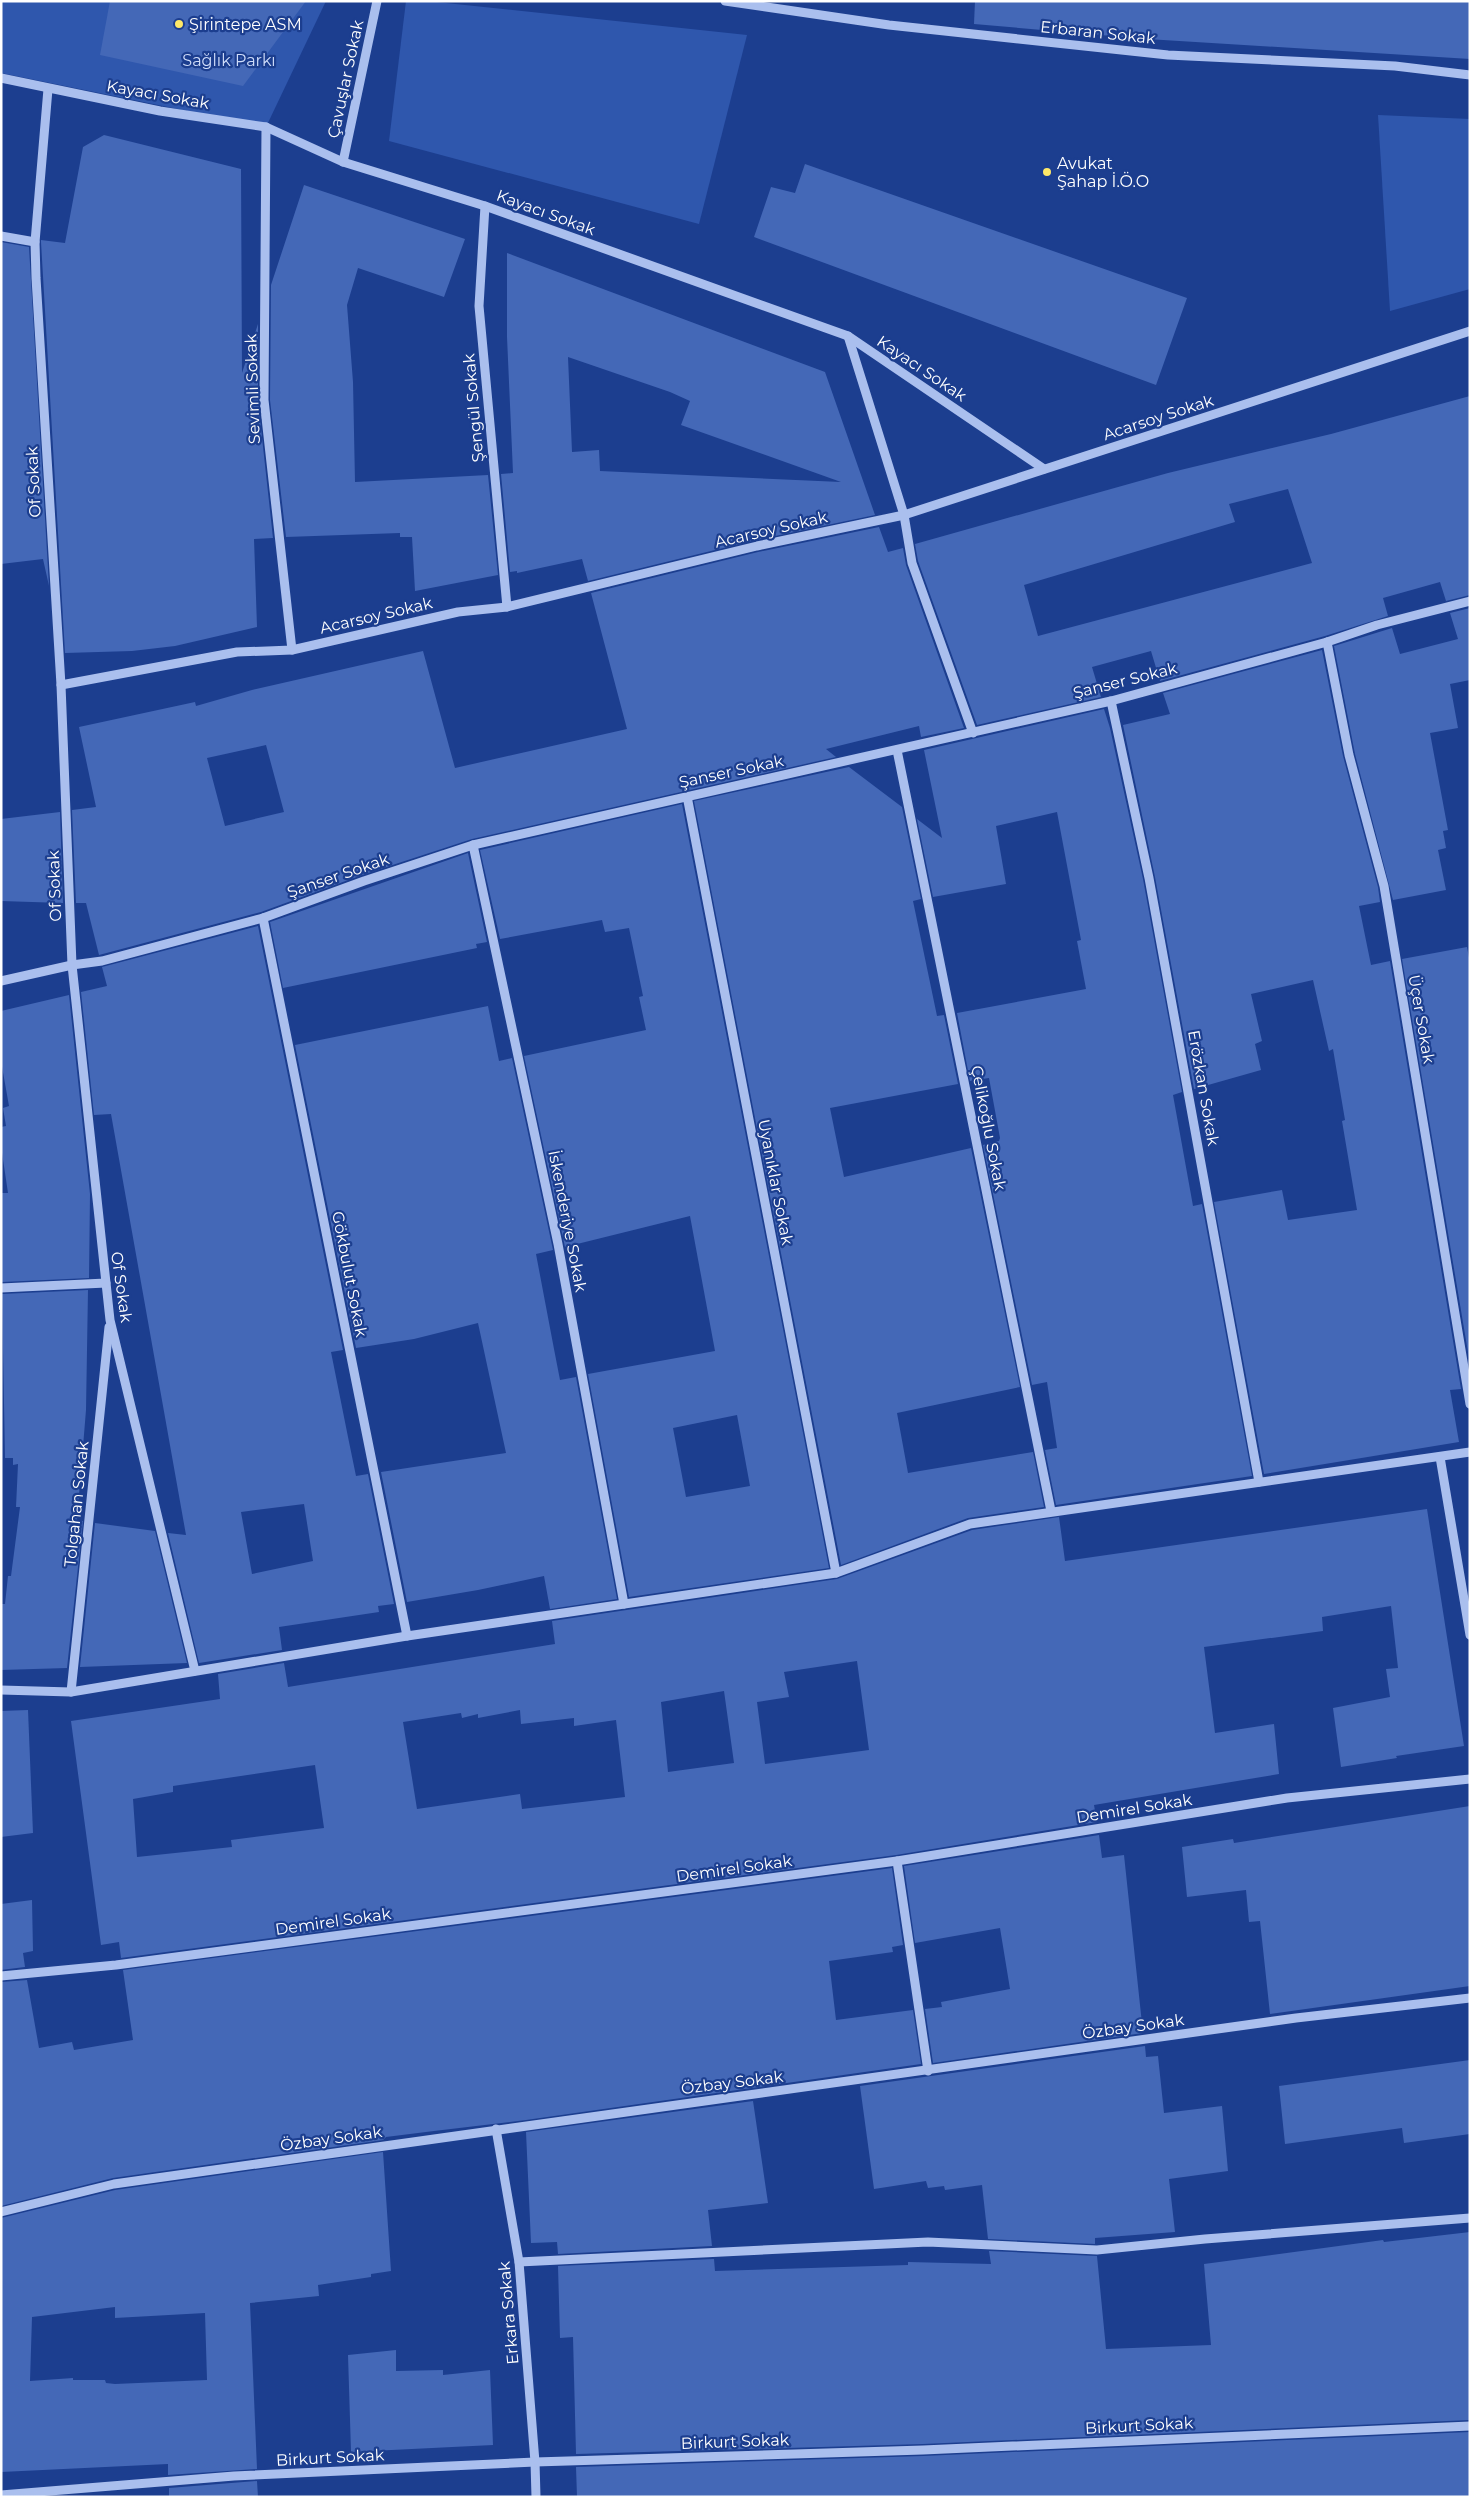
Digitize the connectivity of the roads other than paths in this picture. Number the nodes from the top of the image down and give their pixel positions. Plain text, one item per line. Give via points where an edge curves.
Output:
1 (377, 1) edge
2 (725, 1) edge
3 (1470, 75) edge
4 (1, 78) edge
5 (48, 89) junction
6 (266, 127) junction
7 (343, 162) junction
8 (485, 206) junction
9 (1, 236) edge
10 (36, 242) junction
11 (1470, 331) edge
12 (848, 336) junction
13 (1044, 468) junction
14 (904, 515) junction
15 (1470, 601) edge
16 (508, 607) junction
17 (1327, 642) junction
18 (292, 650) junction
19 (61, 685) junction
20 (1111, 701) junction
21 (972, 733) junction
22 (897, 750) junction
23 (687, 796) junction
24 (473, 845) junction
25 (263, 918) junction
26 (72, 965) junction
27 (1, 981) edge
28 (106, 1283) junction
29 (1, 1288) edge
30 (110, 1320) junction
31 (1470, 1404) edge
32 (1470, 1452) edge
33 (1440, 1457) junction
34 (1259, 1482) junction
35 (1051, 1511) junction
36 (836, 1573) junction
37 (624, 1604) junction
38 (1470, 1635) edge
39 (407, 1636) junction
40 (195, 1671) junction
41 (1, 1690) edge
42 (71, 1692) junction
43 (1470, 1779) edge
44 (897, 1861) junction
45 (1, 1976) edge
46 (1470, 1998) edge
47 (928, 2070) junction
48 (496, 2129) junction
49 (1, 2212) edge
50 (1470, 2218) edge
51 (519, 2262) junction
52 (1470, 2426) edge
53 (535, 2462) junction
54 (1, 2495) edge
55 (536, 2497) edge

1 - 7 street, Çavuşlar Sokak
2 - 3 street, Erbaran Sokak via 889,25 1168,55 1395,66
4 - 5 street, Kayacı Sokak
5 - 6 street, Kayacı Sokak
5 - 10 street, Of Sokak
6 - 7 street, Kayacı Sokak
6 - 18 street, Sevimli Sokak via 264,400
7 - 8 street, Kayacı Sokak
8 - 12 street, Kayacı Sokak
8 - 16 street, Şengül Sokak via 479,306
9 - 10 street
10 - 19 street, Of Sokak
11 - 13 street, Acarsoy Sokak
12 - 13 street, Kayacı Sokak
12 - 14 street
13 - 14 street, Acarsoy Sokak
14 - 16 street, Acarsoy Sokak via 757,546
14 - 21 street via 912,563
15 - 17 street, Şanser Sokak via 1377,625
16 - 18 street, Acarsoy Sokak via 458,612
17 - 20 street, Şanser Sokak
17 - 31 street, Üçer Sokak via 1350,755 1384,886
18 - 19 street, Acarsoy Sokak via 237,652
19 - 26 street, Of Sokak
20 - 21 street, Şanser Sokak
20 - 34 street, Erözkan Sokak via 1151,887
21 - 22 street, Şanser Sokak
22 - 23 street, Şanser Sokak
22 - 35 street, Çelikoğlu Sokak
23 - 24 street, Şanser Sokak
23 - 36 street, Uyanıklar Sokak
24 - 25 street, Şanser Sokak
24 - 37 street, İskenderiye Sokak via 558,1244
25 - 26 street, Şanser Sokak via 102,961
25 - 39 street, Gökbulut Sokak
26 - 27 street, Şanser Sokak
26 - 28 street, Of Sokak
28 - 29 street
28 - 30 street, Of Sokak
30 - 40 street, Of Sokak
30 - 42 street, Tolgahan Sokak
32 - 33 street
33 - 34 street
33 - 38 street
34 - 35 street
35 - 36 street via 970,1524
36 - 37 street
37 - 39 street
39 - 40 street
40 - 42 street
41 - 42 street
43 - 44 street, Demirel Sokak via 1287,1798
44 - 45 street, Demirel Sokak via 116,1965
44 - 47 street
46 - 47 street, Özbay Sokak via 1296,2018
47 - 48 street, Özbay Sokak
48 - 49 street, Özbay Sokak via 114,2184
48 - 51 street, Erkara Sokak
50 - 51 street via 1097,2250 928,2242
51 - 53 street, Erkara Sokak
52 - 53 street, Birkurt Sokak via 923,2450
53 - 54 street, Birkurt Sokak via 234,2476
53 - 55 street, Erkara Sokak

